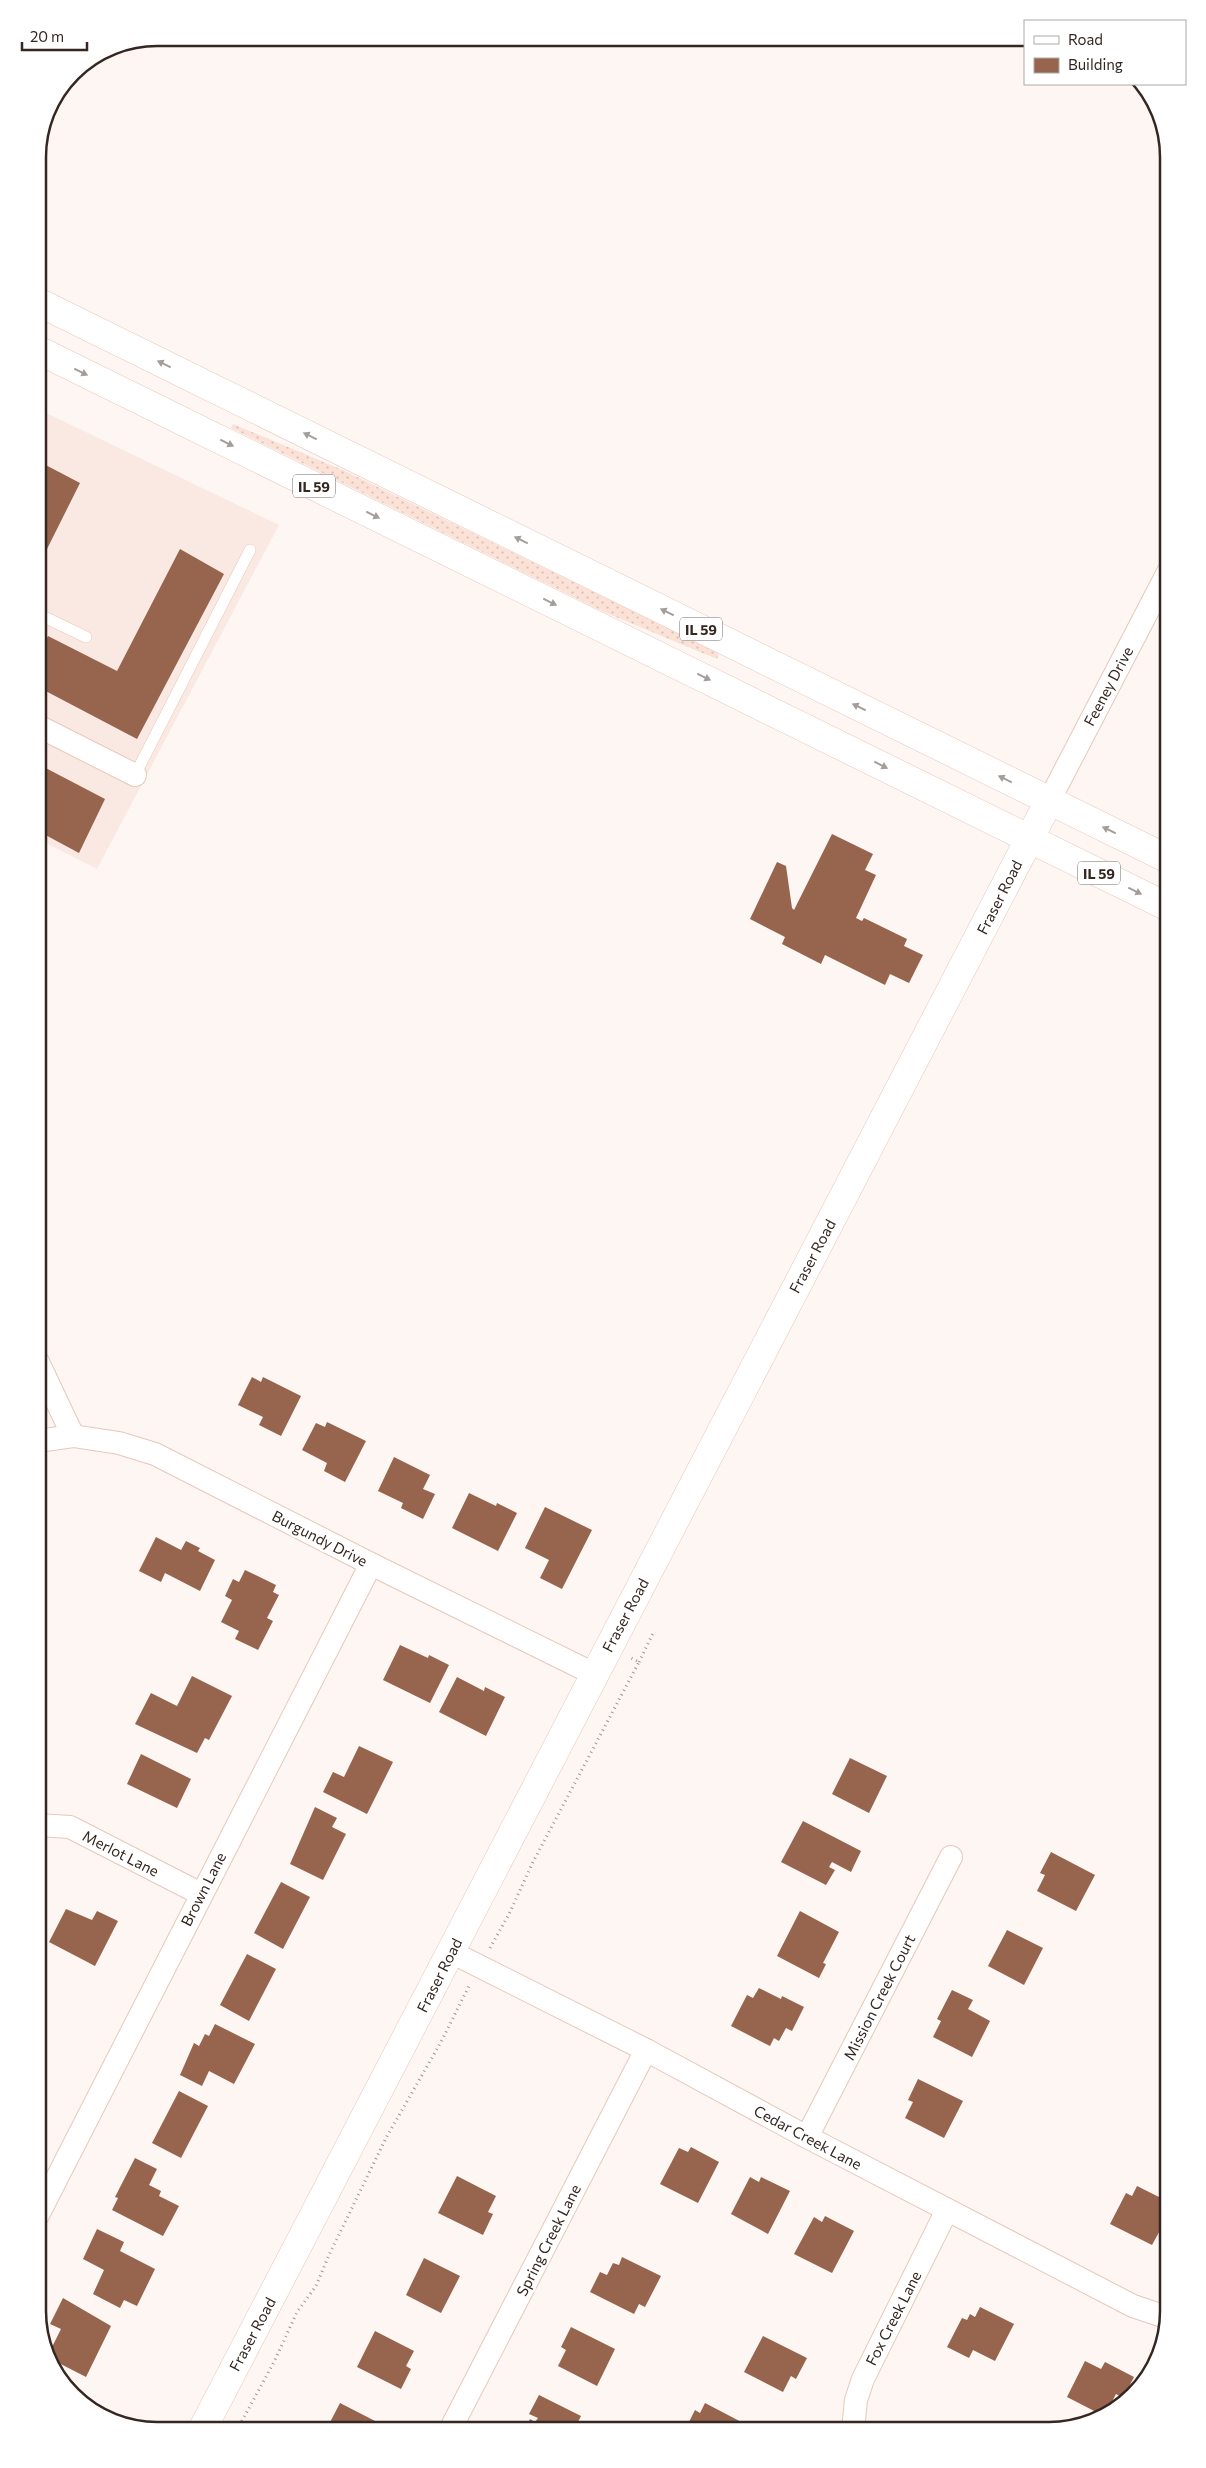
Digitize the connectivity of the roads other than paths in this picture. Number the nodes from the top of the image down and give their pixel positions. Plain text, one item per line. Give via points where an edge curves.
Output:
1 (46, 306) edge
2 (46, 354) edge
3 (250, 550) dead end
4 (1160, 587) edge
5 (46, 618) edge
6 (86, 637) dead end
7 (46, 730) edge
8 (135, 775) joint
9 (1049, 801) junction
10 (1029, 838) junction
11 (1160, 855) edge
12 (1160, 903) edge
13 (46, 1379) edge
14 (73, 1436) junction
15 (46, 1440) edge
16 (370, 1564) junction
17 (594, 1674) junction
18 (46, 1825) edge
19 (951, 1857) dead end
20 (201, 1894) junction
21 (451, 1952) junction
22 (646, 2050) junction
23 (807, 2137) junction
24 (46, 2199) edge
25 (947, 2210) junction
26 (1160, 2315) edge
27 (206, 2422) edge
28 (454, 2422) edge
29 (854, 2422) edge

9 -> 1 main road, IL 59
2 -> 10 main road, IL 59
3 - 8 lane
4 - 9 street, Feeney Drive
5 - 6 lane
7 - 8 street
9 - 10 main road, Fraser Road
11 -> 9 main road, IL 59
10 -> 12 main road, IL 59
10 - 17 main road, Fraser Road
13 - 14 street
14 - 15 street, Burgundy Drive
14 - 16 street, Burgundy Drive via 119,1443 155,1454
16 - 17 street, Burgundy Drive
16 - 20 street, Brown Lane
17 - 21 main road, Fraser Road
18 - 20 street, Merlot Lane via 70,1827
19 - 23 street, Mission Creek Court
20 - 24 street, Brown Lane
21 - 22 street, Cedar Creek Lane
21 - 27 main road, Fraser Road
22 - 23 street, Cedar Creek Lane
22 - 28 street, Spring Creek Lane
23 - 25 street, Cedar Creek Lane
25 - 26 street, Cedar Creek Lane via 1133,2306
25 - 29 street, Fox Creek Lane via 863,2379

